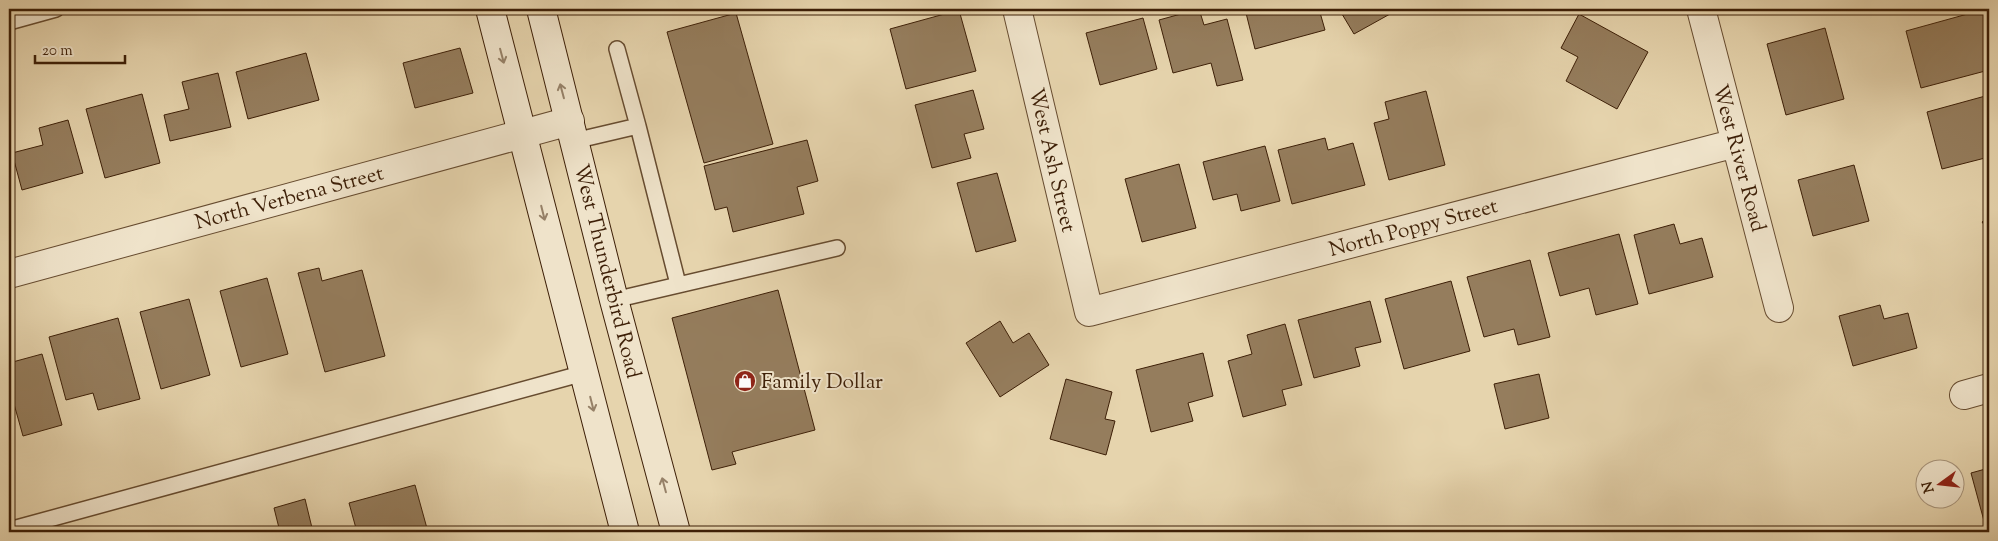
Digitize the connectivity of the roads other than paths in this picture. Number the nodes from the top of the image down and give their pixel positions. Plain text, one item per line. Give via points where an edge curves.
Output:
1 (56, 9) edge
2 (490, 9) edge
3 (541, 9) edge
4 (1017, 9) edge
5 (1701, 9) edge
6 (9, 22) edge
7 (617, 49) dead end
8 (638, 126) junction
9 (572, 131) junction
10 (523, 134) junction
11 (1736, 143) junction
12 (837, 248) dead end
13 (9, 274) edge
14 (678, 284) junction
15 (614, 300) junction
16 (1779, 308) dead end
17 (1089, 312) joint
18 (584, 373) junction
19 (9, 530) edge
20 (625, 532) edge
21 (676, 532) edge

1 - 6 lane
2 -> 10 street
9 -> 3 street, West Thunderbird Road
4 - 17 street, West Ash Street
5 - 11 street, West River Road
7 - 8 lane
8 - 9 lane
8 - 14 lane
9 - 10 street, North Verbena Street
9 - 15 street, West Thunderbird Road
10 - 13 street, North Verbena Street
10 -> 18 street
11 - 16 street, West River Road
11 - 17 street, North Poppy Street
12 - 14 lane
14 - 15 lane
21 -> 15 street, West Thunderbird Road
18 - 19 lane
18 -> 20 street

